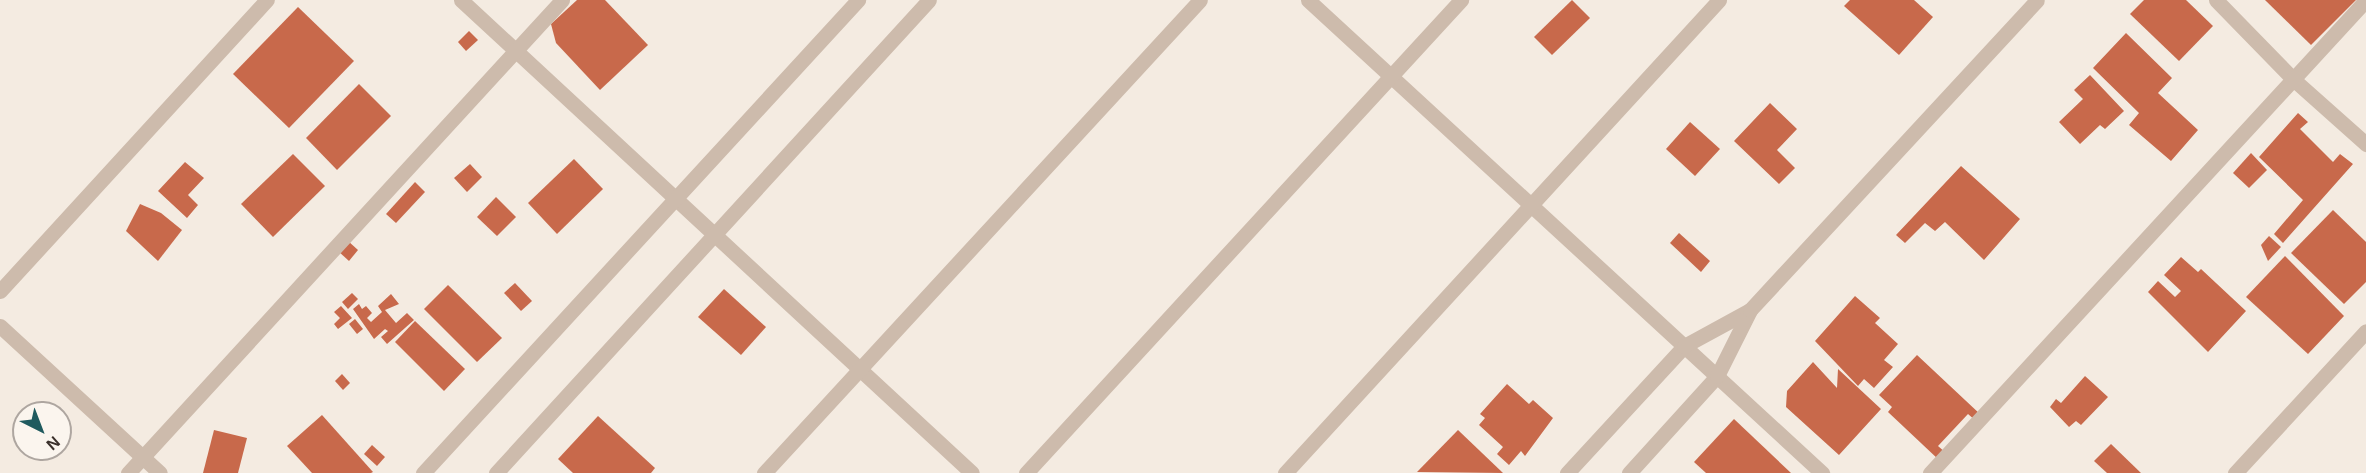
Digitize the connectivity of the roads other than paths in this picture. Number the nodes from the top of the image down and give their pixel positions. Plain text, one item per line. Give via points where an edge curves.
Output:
1 (267, 0) edge
2 (461, 0) edge
3 (562, 0) edge
4 (858, 0) edge
5 (929, 0) edge
6 (1200, 0) edge
7 (1308, 0) edge
8 (1461, 0) edge
9 (1719, 0) edge
10 (2037, 0) edge
11 (2216, 0) edge
12 (2366, 0) edge
13 (516, 51) junction
14 (1391, 76) junction
15 (2293, 79) junction
16 (2366, 144) edge
17 (675, 201) junction
18 (1531, 205) junction
19 (712, 237) junction
20 (0, 291) edge
21 (1750, 310) junction
22 (0, 326) edge
23 (2366, 331) edge
24 (1684, 346) junction
25 (859, 370) junction
26 (1717, 376) junction
27 (142, 457) junction
28 (128, 473) edge
29 (160, 473) edge
30 (423, 473) edge
31 (496, 473) edge
32 (764, 473) edge
33 (972, 473) edge
34 (1026, 473) edge
35 (1285, 473) edge
36 (1567, 473) edge
37 (1629, 473) edge
38 (1822, 473) edge
39 (1930, 473) edge
40 (2235, 473) edge

1 - 20 street
2 - 13 street
3 - 13 street
4 - 17 street
5 - 19 street
6 - 25 street
7 - 14 street
8 - 14 street
9 - 18 street
10 - 21 street
11 - 15 street
12 - 15 street
13 - 17 street
13 - 27 street
14 - 18 street
14 - 34 street
15 - 16 street
15 - 39 street
17 - 19 street
17 - 30 street
18 - 24 street
18 - 35 street
19 - 25 street
19 - 31 street
21 - 24 street
21 - 26 street
22 - 27 street
23 - 40 street
24 - 26 street
24 - 36 street
25 - 32 street
25 - 33 street
26 - 37 street
26 - 38 street
27 - 28 street
27 - 29 street

